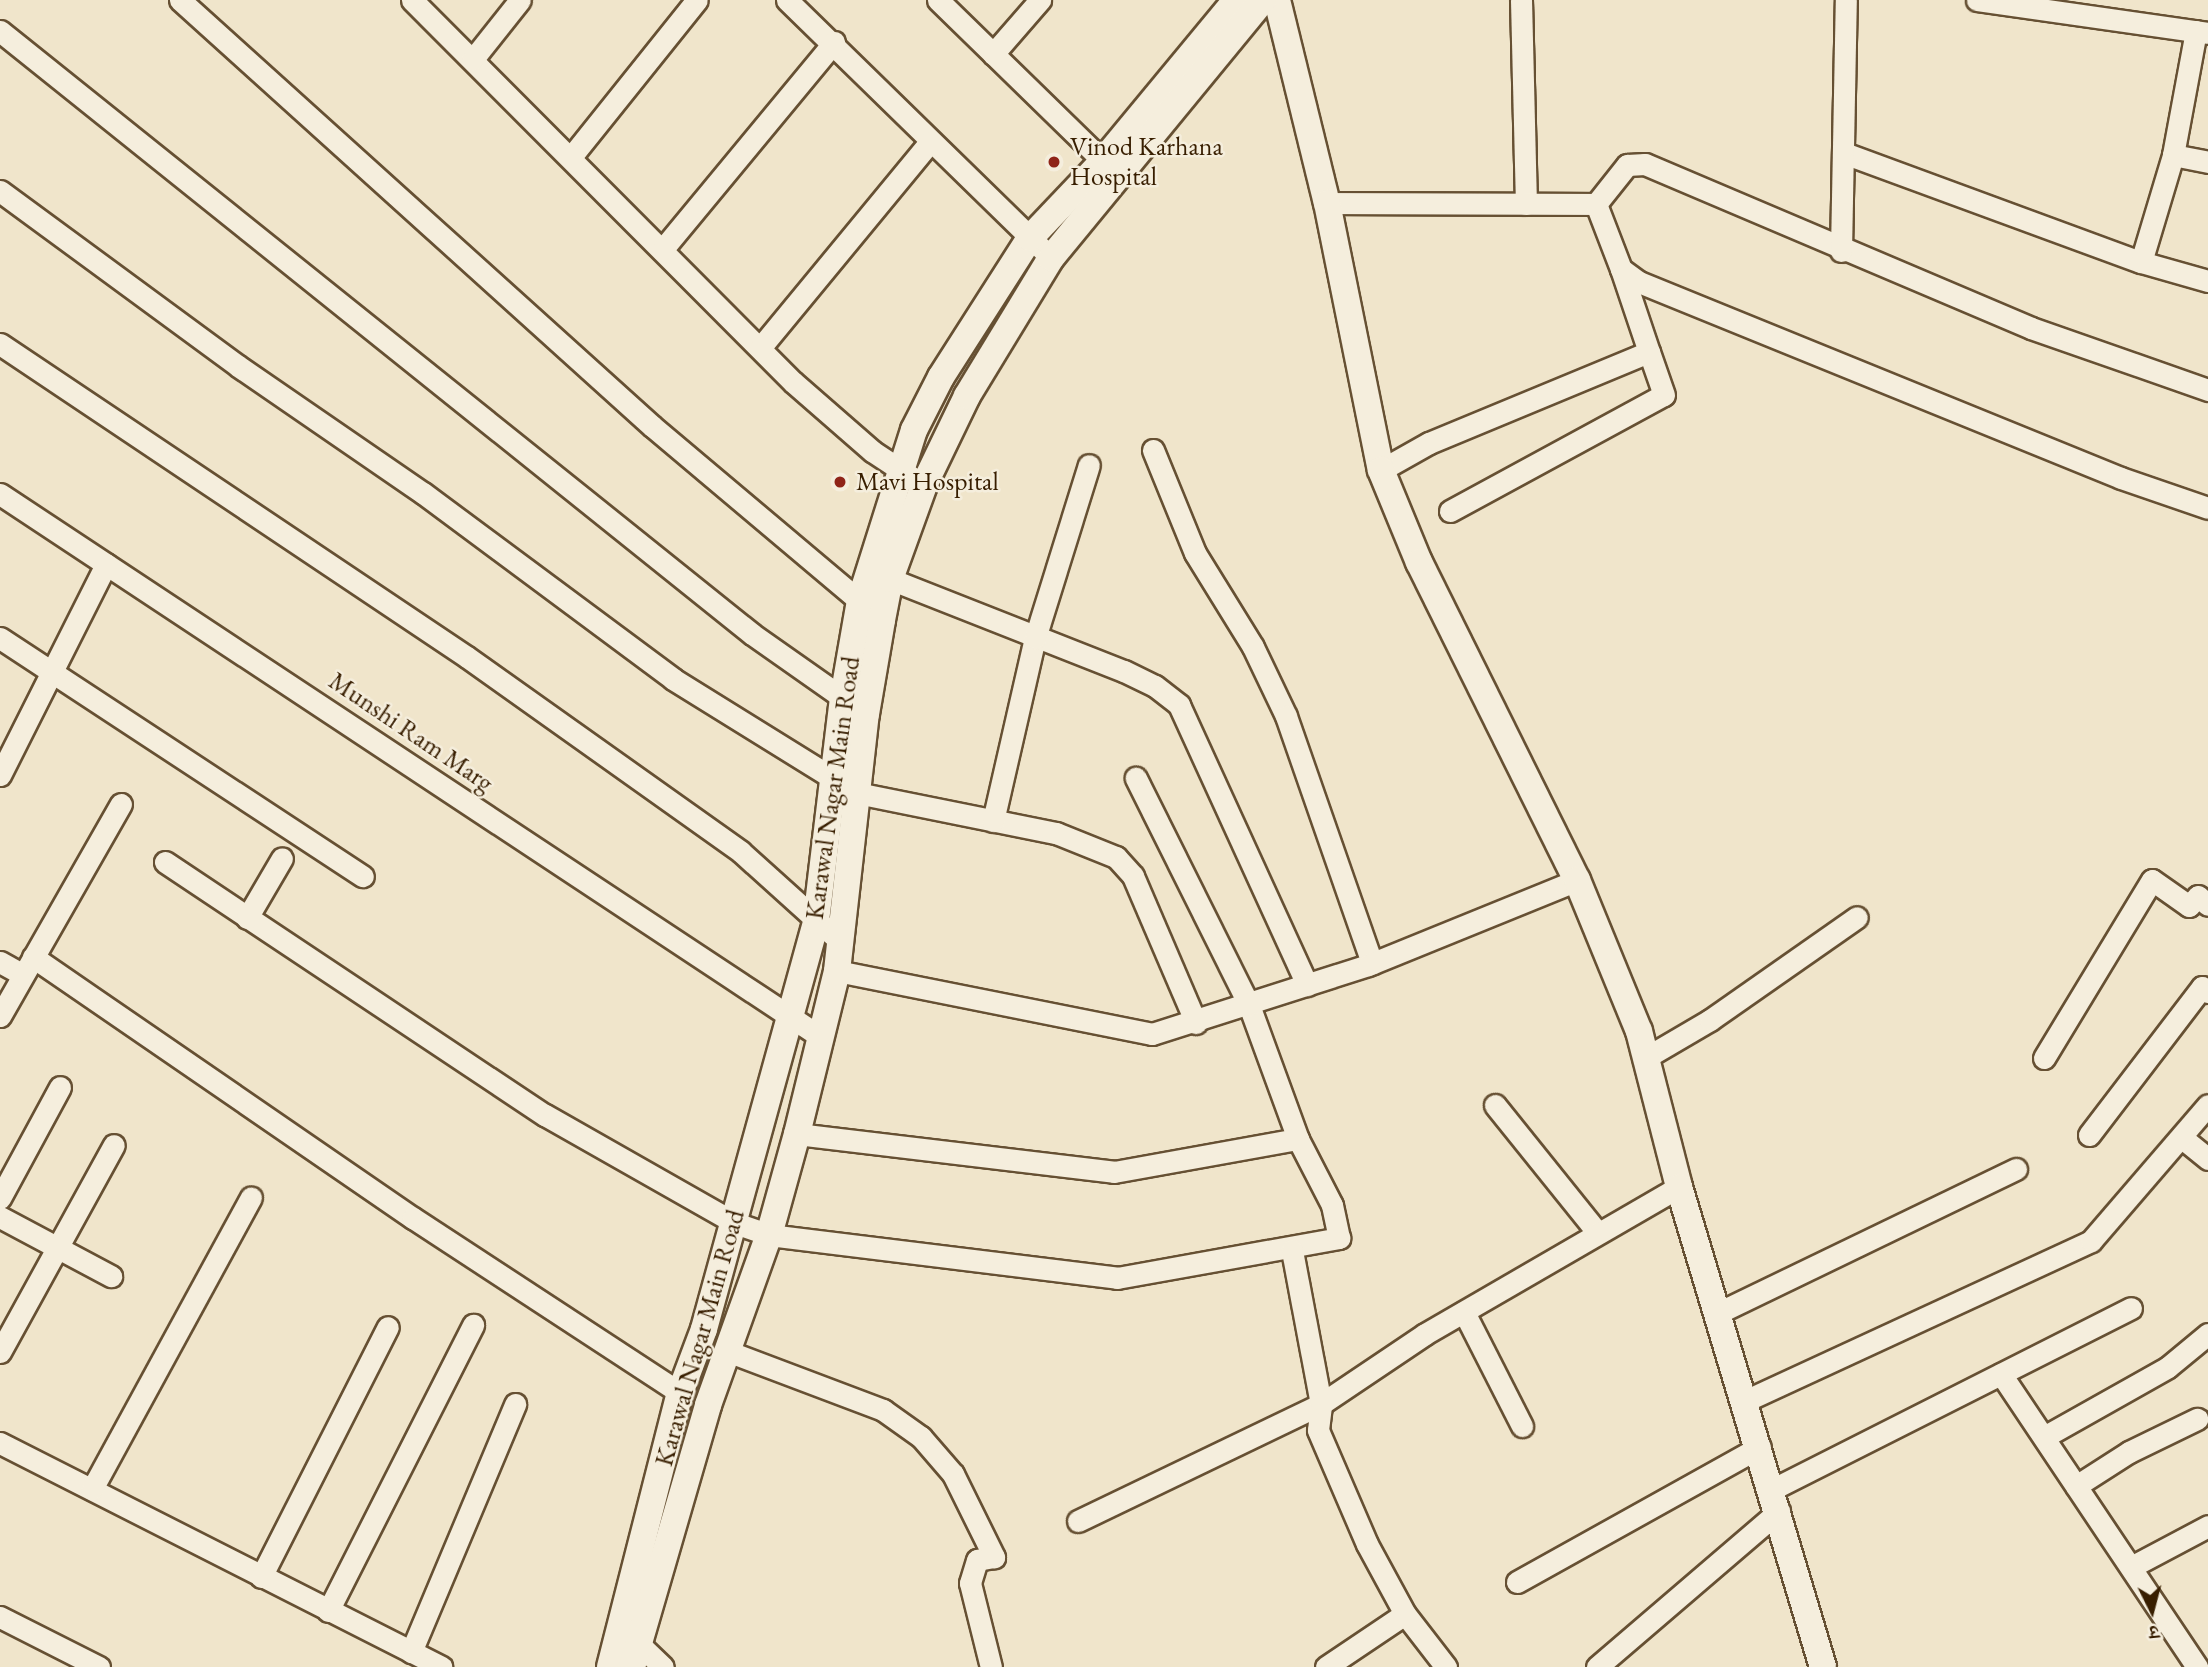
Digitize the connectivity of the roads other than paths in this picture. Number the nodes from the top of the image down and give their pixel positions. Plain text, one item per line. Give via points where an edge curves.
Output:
1 (180, 0) edge
2 (412, 0) edge
3 (520, 0) edge
4 (696, 0) edge
5 (787, 0) edge
6 (1040, 0) edge
7 (1236, 0) edge
8 (1263, 0) edge
9 (1277, 0) edge
10 (1521, 0) edge
11 (1846, 0) edge
12 (1977, 0) edge
13 (949, 4) edge
14 (0, 31) edge
15 (2202, 32) edge
16 (834, 42) junction
17 (993, 54) junction
18 (473, 59) junction
19 (930, 142) junction
20 (1844, 153) junction
21 (2173, 155) junction
22 (571, 157) junction
23 (1102, 161) junction
24 (2208, 162) edge
25 (0, 191) edge
26 (1327, 203) junction
27 (1526, 204) junction
28 (1596, 204) junction
29 (1030, 238) junction
30 (662, 250) junction
31 (1841, 251) junction
32 (1051, 258) junction
33 (2141, 262) junction
34 (1621, 268) junction
35 (2208, 281) edge
36 (0, 344) edge
37 (760, 348) junction
38 (1649, 352) junction
39 (2208, 390) edge
40 (1153, 450) dead end
41 (1089, 465) dead end
42 (900, 470) junction
43 (1381, 470) junction
44 (924, 485) junction
45 (0, 494) edge
46 (2208, 508) edge
47 (1450, 511) dead end
48 (106, 564) junction
49 (890, 579) junction
50 (872, 606) junction
51 (0, 638) edge
52 (1035, 638) junction
53 (51, 672) junction
54 (843, 698) junction
55 (866, 714) junction
56 (0, 775) edge
57 (1136, 778) dead end
58 (835, 779) junction
59 (858, 793) junction
60 (121, 804) dead end
61 (993, 821) junction
62 (282, 858) dead end
63 (165, 862) dead end
64 (363, 876) dead end
65 (1577, 880) junction
66 (2208, 905) edge
67 (1857, 917) dead end
68 (247, 918) junction
69 (817, 921) junction
70 (841, 942) junction
71 (0, 962) edge
72 (1372, 963) junction
73 (28, 966) junction
74 (837, 971) junction
75 (1307, 985) junction
76 (2208, 992) edge
77 (1249, 1005) junction
78 (0, 1016) edge
79 (790, 1016) junction
80 (1196, 1023) junction
81 (818, 1035) junction
82 (1647, 1057) junction
83 (2044, 1058) dead end
84 (60, 1087) dead end
85 (1495, 1105) dead end
86 (2208, 1105) edge
87 (797, 1134) junction
88 (2089, 1135) dead end
89 (2181, 1137) junction
90 (1298, 1139) junction
91 (114, 1145) dead end
92 (2208, 1160) edge
93 (2016, 1169) dead end
94 (1679, 1187) junction
95 (251, 1197) dead end
96 (0, 1198) edge
97 (0, 1217) edge
98 (734, 1223) junction
99 (1597, 1232) junction
100 (768, 1235) junction
101 (58, 1248) junction
102 (1292, 1250) junction
103 (111, 1276) dead end
104 (2132, 1308) dead end
105 (1464, 1312) junction
106 (1718, 1313) junction
107 (472, 1325) dead end
108 (388, 1327) dead end
109 (2208, 1334) edge
110 (727, 1351) junction
111 (0, 1352) edge
112 (2001, 1374) junction
113 (680, 1393) junction
114 (1745, 1401) junction
115 (515, 1404) dead end
116 (1321, 1404) junction
117 (2197, 1419) dead end
118 (1522, 1426) dead end
119 (2044, 1437) junction
120 (0, 1443) edge
121 (1760, 1447) junction
122 (2076, 1486) junction
123 (92, 1489) junction
124 (1776, 1500) junction
125 (1078, 1521) dead end
126 (2208, 1526) edge
127 (2131, 1567) junction
128 (261, 1577) junction
129 (1517, 1582) dead end
130 (328, 1611) junction
131 (1405, 1614) junction
132 (0, 1617) edge
133 (411, 1652) junction
134 (636, 1656) edge
135 (99, 1667) edge
136 (441, 1667) edge
137 (610, 1667) edge
138 (663, 1667) edge
139 (991, 1667) edge
140 (1326, 1667) edge
141 (1446, 1667) edge
142 (1597, 1667) edge
143 (1823, 1667) edge
144 (2197, 1667) edge

1 - 50 street via 503,294
2 - 18 street
3 - 18 street
4 - 22 street
5 - 16 street
6 - 17 street
7 - 23 street, Karawal Nagar Main Road
8 - 32 street, Karawal Nagar Main Road
9 - 26 street
10 - 27 street
11 - 20 street
12 - 15 street
13 - 17 street
14 - 54 street via 752,634
15 - 21 street
16 - 19 street
16 - 30 street
17 - 23 street
18 - 22 street
19 - 29 street
19 - 37 street
20 - 31 street
20 - 33 street
21 - 24 street
21 - 33 street
22 - 30 street
23 - 29 street, Karawal Nagar Main Road
25 - 58 street via 238,366 423,493 673,679
26 - 27 street
26 - 43 street
27 - 28 street
28 - 31 street via 1627,165 1645,164
28 - 34 street
29 - 32 street
29 - 42 street, Karawal Nagar Main Road via 941,377
30 - 37 street
31 - 39 street via 2135,368
32 - 44 street, Karawal Nagar Main Road via 967,396
33 - 35 street
34 - 38 street
34 - 46 street via 1652,288 2121,478
36 - 69 street via 467,657 741,852
37 - 42 street via 834,420
38 - 43 street via 1429,443
38 - 47 street via 1664,395
40 - 72 street via 1195,553 1253,647 1286,716
41 - 52 street
42 - 44 street
42 - 50 street, Karawal Nagar Main Road
43 - 65 street via 1419,562
44 - 49 street, Karawal Nagar Main Road
45 - 48 street, Munshi Ram Marg
48 - 53 street
48 - 79 street, Munshi Ram Marg
49 - 50 street, Karawal Nagar Main Road
49 - 52 street
50 - 54 street, Karawal Nagar Main Road
50 - 55 street, Karawal Nagar Main Road
51 - 53 street
52 - 61 street
52 - 75 street via 1124,671 1155,686 1179,705
53 - 56 street
53 - 64 street
54 - 55 street
54 - 58 street, Karawal Nagar Main Road
55 - 59 street, Karawal Nagar Main Road
57 - 77 street
58 - 59 street
58 - 69 street, Karawal Nagar Main Road
59 - 61 street
59 - 70 street, Karawal Nagar Main Road
60 - 73 street
61 - 80 street via 1085,841 1116,857 1133,876
62 - 68 street
63 - 68 street
65 - 72 street
65 - 82 street
66 - 83 street via 2197,896 2189,906 2152,880
67 - 82 street via 1710,1020
68 - 98 street via 545,1115
69 - 70 street
69 - 79 street, Karawal Nagar Main Road
70 - 74 street, Karawal Nagar Main Road
71 - 73 street
72 - 75 street
73 - 78 street
73 - 113 street
74 - 80 street via 1128,1033 1152,1034
74 - 81 street, Karawal Nagar Main Road
75 - 77 street
76 - 88 street via 2202,987
77 - 80 street
77 - 90 street
79 - 81 street, Munshi Ram Marg
79 - 98 street, Karawal Nagar Main Road
81 - 87 street, Karawal Nagar Main Road
82 - 94 street
84 - 96 street
85 - 99 street
86 - 89 street
87 - 90 street via 1104,1172 1127,1172
87 - 100 street, Karawal Nagar Main Road
89 - 92 street
89 - 114 street via 2091,1241
90 - 102 street via 1332,1205 1339,1238
91 - 101 street
93 - 106 street
94 - 99 street
94 - 106 street
95 - 123 street
97 - 101 street
98 - 100 street
98 - 113 street, Karawal Nagar Main Road
99 - 105 street
100 - 102 street via 1117,1278
100 - 110 street, Karawal Nagar Main Road
101 - 103 street
101 - 111 street
102 - 116 street
104 - 112 street
105 - 116 street
105 - 118 street
106 - 114 street
107 - 130 street
108 - 128 street
109 - 119 street via 2168,1367
110 - 134 street, Karawal Nagar Main Road
110 - 139 street via 883,1410 921,1437 953,1474 993,1557 977,1560 970,1583
112 - 119 street
112 - 124 street
113 - 137 street, Karawal Nagar Main Road
114 - 121 street
115 - 133 street
116 - 125 street
116 - 131 street via 1318,1430 1335,1474 1383,1578
117 - 122 street via 2129,1452
119 - 122 street
120 - 123 street
121 - 124 street
121 - 129 street
122 - 127 street
123 - 128 street
124 - 142 street
124 - 143 street
126 - 127 street
127 - 144 street
128 - 130 street
130 - 133 street
131 - 140 street
131 - 141 street
132 - 135 street
133 - 136 street
134 - 138 street

